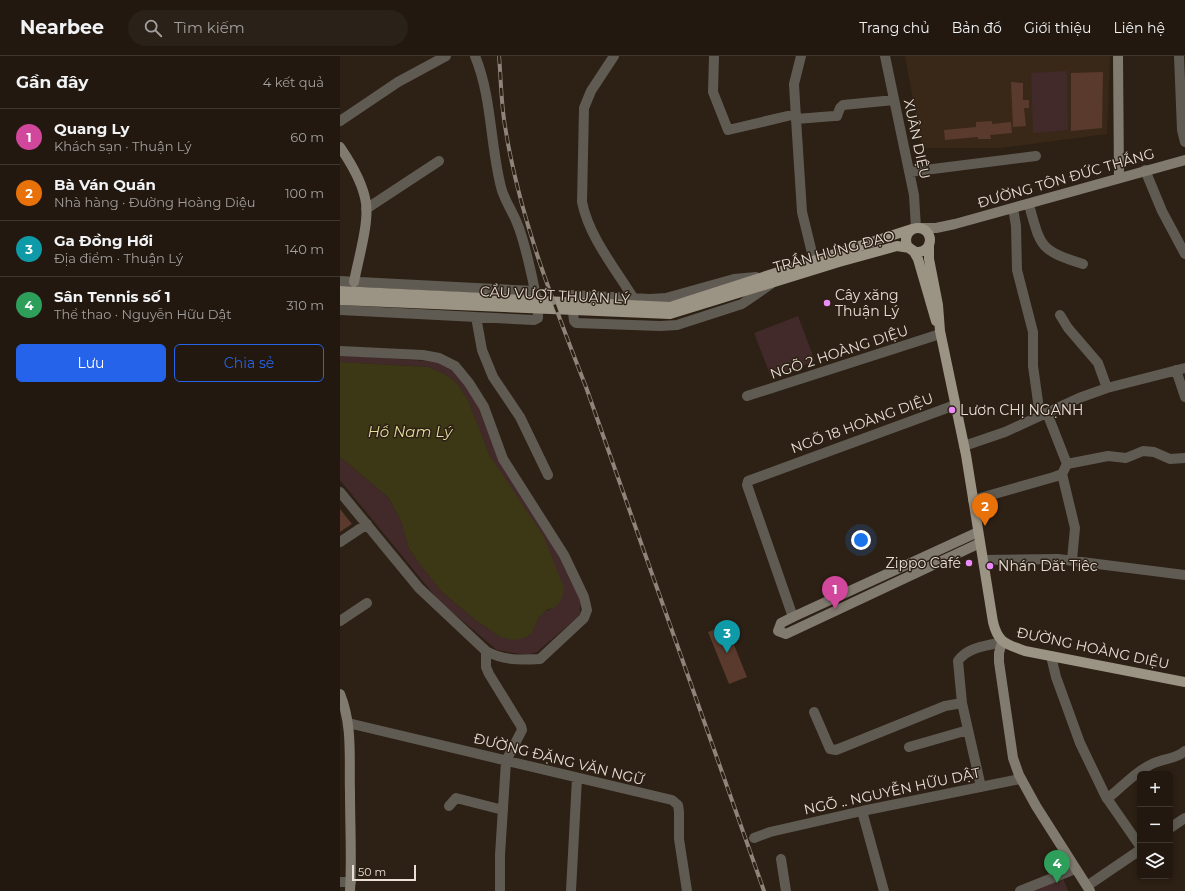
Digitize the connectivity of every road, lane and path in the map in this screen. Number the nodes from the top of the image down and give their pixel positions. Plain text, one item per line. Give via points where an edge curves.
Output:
1 (446, 56) edge
2 (475, 56) edge
3 (614, 56) edge
4 (714, 56) edge
5 (801, 56) edge
6 (885, 56) edge
7 (1118, 56) edge
8 (1179, 56) edge
9 (1183, 89) edge
10 (894, 100) junction
11 (796, 116) junction
12 (340, 121) edge
13 (1185, 142) edge
14 (340, 147) edge
15 (1036, 156) dead end
16 (1185, 160) edge
17 (439, 161) dead end
18 (1146, 170) junction
19 (910, 172) junction
20 (1119, 177) junction
21 (1029, 205) junction
22 (1013, 208) junction
23 (366, 209) junction
24 (955, 224) junction
25 (916, 229) junction
26 (929, 242) junction
27 (912, 249) junction
28 (1185, 254) edge
29 (814, 261) junction
30 (1083, 264) dead end
31 (766, 280) junction
32 (340, 281) edge
33 (354, 282) junction
34 (340, 291) edge
35 (534, 291) junction
36 (634, 299) junction
37 (340, 300) edge
38 (340, 310) edge
39 (1060, 315) dead end
40 (476, 317) junction
41 (940, 333) junction
42 (340, 351) edge
43 (1180, 369) edge
44 (1107, 388) junction
45 (747, 396) dead end
46 (1185, 397) edge
47 (955, 404) junction
48 (1044, 414) junction
49 (964, 446) junction
50 (1185, 458) edge
51 (1066, 464) junction
52 (1062, 474) junction
53 (548, 475) dead end
54 (340, 492) edge
55 (973, 500) junction
56 (367, 524) junction
57 (978, 532) junction
58 (340, 542) edge
59 (980, 543) junction
60 (983, 560) junction
61 (1072, 560) junction
62 (1185, 575) edge
63 (367, 603) dead end
64 (793, 617) junction
65 (340, 621) edge
66 (1002, 642) junction
67 (486, 651) junction
68 (1051, 656) junction
69 (1185, 682) edge
70 (340, 694) edge
71 (962, 702) junction
72 (814, 712) dead end
73 (348, 723) junction
74 (968, 730) junction
75 (909, 747) dead end
76 (1185, 751) edge
77 (506, 761) junction
78 (577, 778) junction
79 (1020, 779) junction
80 (981, 787) junction
81 (1107, 799) junction
82 (449, 806) dead end
83 (503, 810) junction
84 (862, 811) junction
85 (1185, 818) edge
86 (1173, 826) edge
87 (754, 838) dead end
88 (1138, 843) edge
89 (1137, 852) edge
90 (781, 858) dead end
91 (1075, 869) junction
92 (340, 882) edge
93 (351, 886) edge
94 (1089, 889) edge
95 (500, 891) edge
96 (571, 891) edge
97 (687, 891) edge
98 (786, 891) edge
99 (884, 891) edge
100 (1020, 891) edge

1 - 12 street via 398,82
2 - 35 street via 484,81 490,132 501,189 517,223
3 - 36 street via 591,91 584,108 582,202 585,217 595,238
4 - 11 street via 713,92 728,130
5 - 11 street via 795,78
6 - 10 street, XUÂN DIỆU
7 - 20 street
8 - 9 street
9 - 13 street via 1182,130
10 - 11 street via 843,105 836,116
10 - 19 street, XUÂN DIỆU
11 - 29 street via 802,212
14 - 23 street via 352,164
15 - 19 street
16 - 18 street, ĐƯỜNG TÔN ĐỨC THẮNG
17 - 23 street
18 - 20 street, ĐƯỜNG TÔN ĐỨC THẮNG
18 - 28 street via 1162,211
19 - 25 street, XUÂN DIỆU
20 - 21 street, ĐƯỜNG TÔN ĐỨC THẮNG
21 - 22 street, ĐƯỜNG TÔN ĐỨC THẮNG
21 - 30 street via 1042,244 1053,253
22 - 24 street, ĐƯỜNG TÔN ĐỨC THẮNG
22 - 48 street via 1017,270 1033,332 1033,366
23 - 33 street
24 - 25 street
24 - 26 street via 937,232
25 - 26 main road via 927,232
25 - 27 main road via 906,238
25 - 29 main road
26 - 27 main road via 921,251
26 - 41 main road, ĐƯỜNG HOÀNG DIỆU via 929,259 938,305
27 - 31 main road, TRẦN HƯNG ĐẠO via 893,247
27 - 41 main road, ĐƯỜNG HOÀNG DIỆU via 918,259
29 - 31 main road
31 - 34 main road via 667,307
31 - 36 street via 734,279 666,298
31 - 36 street via 742,304 677,325 574,322 571,295
31 - 37 main road, CẦU VƯỢT THUẬN LÝ via 666,315
32 - 33 street
33 - 35 street
35 - 40 street via 537,320
38 - 40 street
39 - 44 street via 1098,363
40 - 53 street via 482,350 493,377 520,417
41 - 45 street, NGÕ 2 HOÀNG DIỆU
41 - 47 main road, ĐƯỜNG HOÀNG DIỆU
42 - 67 street via 423,355 439,358 455,366 484,406 503,459 564,555 584,597 587,610 584,618 540,659 513,660 496,657
43 - 44 street
43 - 46 street
44 - 48 street
47 - 49 main road, ĐƯỜNG HOÀNG DIỆU
47 - 64 street, NGÕ 18 HOÀNG DIỆU via 748,481 747,485
48 - 49 street via 1005,432
48 - 51 street
49 - 55 main road, ĐƯỜNG HOÀNG DIỆU
50 - 51 street via 1170,459 1144,451 1126,458 1108,456
51 - 52 street
52 - 55 street
52 - 61 street via 1075,528
54 - 56 street
55 - 57 main road, ĐƯỜNG HOÀNG DIỆU
56 - 58 street
56 - 67 street via 420,588
57 - 59 main road, ĐƯỜNG HOÀNG DIỆU
57 - 64 street
59 - 60 main road, ĐƯỜNG HOÀNG DIỆU
59 - 64 street via 786,634 778,631 781,624
60 - 61 street
60 - 66 main road, ĐƯỜNG HOÀNG DIỆU via 995,632
61 - 62 street
63 - 65 street
66 - 68 main road, ĐƯỜNG HOÀNG DIỆU
66 - 71 street via 968,651 958,661
66 - 79 street via 999,653 1001,676 1013,758
67 - 77 street via 488,674 521,726 522,734
68 - 69 main road, ĐƯỜNG HOÀNG DIỆU
68 - 81 street via 1071,719
70 - 73 street
71 - 72 street via 945,706 836,750 828,746
71 - 74 street
73 - 77 street, ĐƯỜNG ĐẶNG VĂN NGỮ
73 - 93 street
74 - 75 street
74 - 80 street
76 - 81 street via 1174,758 1143,769
77 - 78 street, ĐƯỜNG ĐẶNG VĂN NGỮ
77 - 83 street
78 - 96 street
78 - 97 street, ĐƯỜNG ĐẶNG VĂN NGỮ via 672,800 678,805
79 - 80 street, NGÕ .. NGUYỄN HỮU DẬT
79 - 91 street
80 - 84 street, NGÕ .. NGUYỄN HỮU DẬT
81 - 88 street
82 - 83 street via 456,798
83 - 95 street
84 - 87 street, NGÕ .. NGUYỄN HỮU DẬT
84 - 99 street
85 - 86 street
89 - 94 street
90 - 98 street
91 - 94 street
91 - 100 street
92 - 93 street

